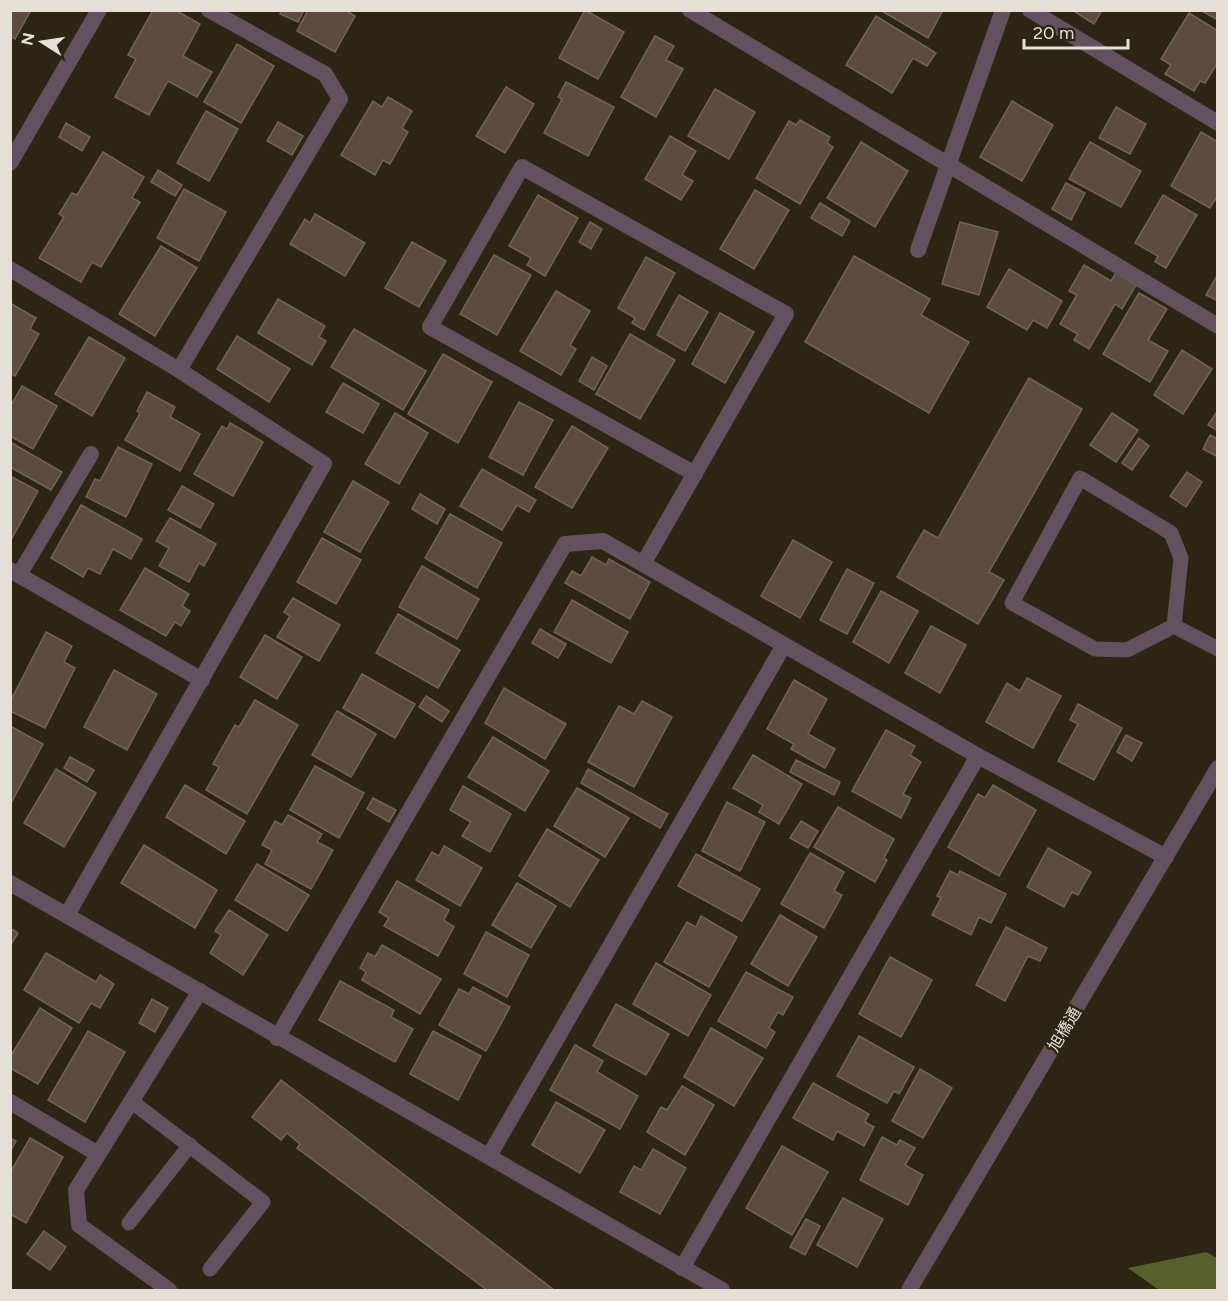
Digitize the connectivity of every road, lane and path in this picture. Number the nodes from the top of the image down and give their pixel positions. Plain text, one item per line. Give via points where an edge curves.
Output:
1 (99, 10) edge
2 (209, 10) edge
3 (1003, 10) edge
4 (1029, 10) edge
5 (699, 13) edge
6 (1218, 123) edge
7 (10, 163) edge
8 (948, 164) junction
9 (918, 250) dead end
10 (10, 268) edge
11 (1218, 326) edge
12 (179, 370) junction
13 (91, 454) dead end
14 (695, 474) junction
15 (643, 564) junction
16 (15, 573) edge
17 (1174, 626) junction
18 (784, 645) junction
19 (1218, 650) edge
20 (202, 680) junction
21 (978, 756) junction
22 (1218, 768) edge
23 (1166, 857) junction
24 (10, 883) edge
25 (67, 915) junction
26 (200, 991) junction
27 (277, 1038) junction
28 (131, 1101) junction
29 (10, 1102) edge
30 (189, 1145) junction
31 (98, 1154) junction
32 (489, 1156) junction
33 (129, 1223) dead end
34 (682, 1268) junction
35 (210, 1269) dead end
36 (169, 1290) edge
37 (722, 1290) edge
38 (909, 1290) edge

1 - 7 street
2 - 12 street via 326,74 340,99
3 - 8 street
4 - 6 street
5 - 8 street
8 - 9 street
8 - 11 street
10 - 12 street
12 - 20 street via 324,464
13 - 16 street
14 - 14 street via 786,314 522,167 430,327
14 - 15 street
15 - 18 street
15 - 27 street via 603,541 565,544
16 - 20 street
17 - 17 lane via 1127,650 1095,649 1012,603 1080,478 1171,533 1181,558
17 - 19 lane
18 - 21 street
18 - 32 street
20 - 25 street
21 - 23 street
21 - 34 street
22 - 23 street, 旭橋通
23 - 38 street, 旭橋通
24 - 25 street
25 - 26 street
26 - 27 street
26 - 28 street
27 - 32 street
28 - 30 lane
28 - 31 street
29 - 31 street
30 - 33 lane
30 - 35 lane via 262,1202
31 - 36 street via 76,1190 79,1225
32 - 34 street
34 - 37 street

